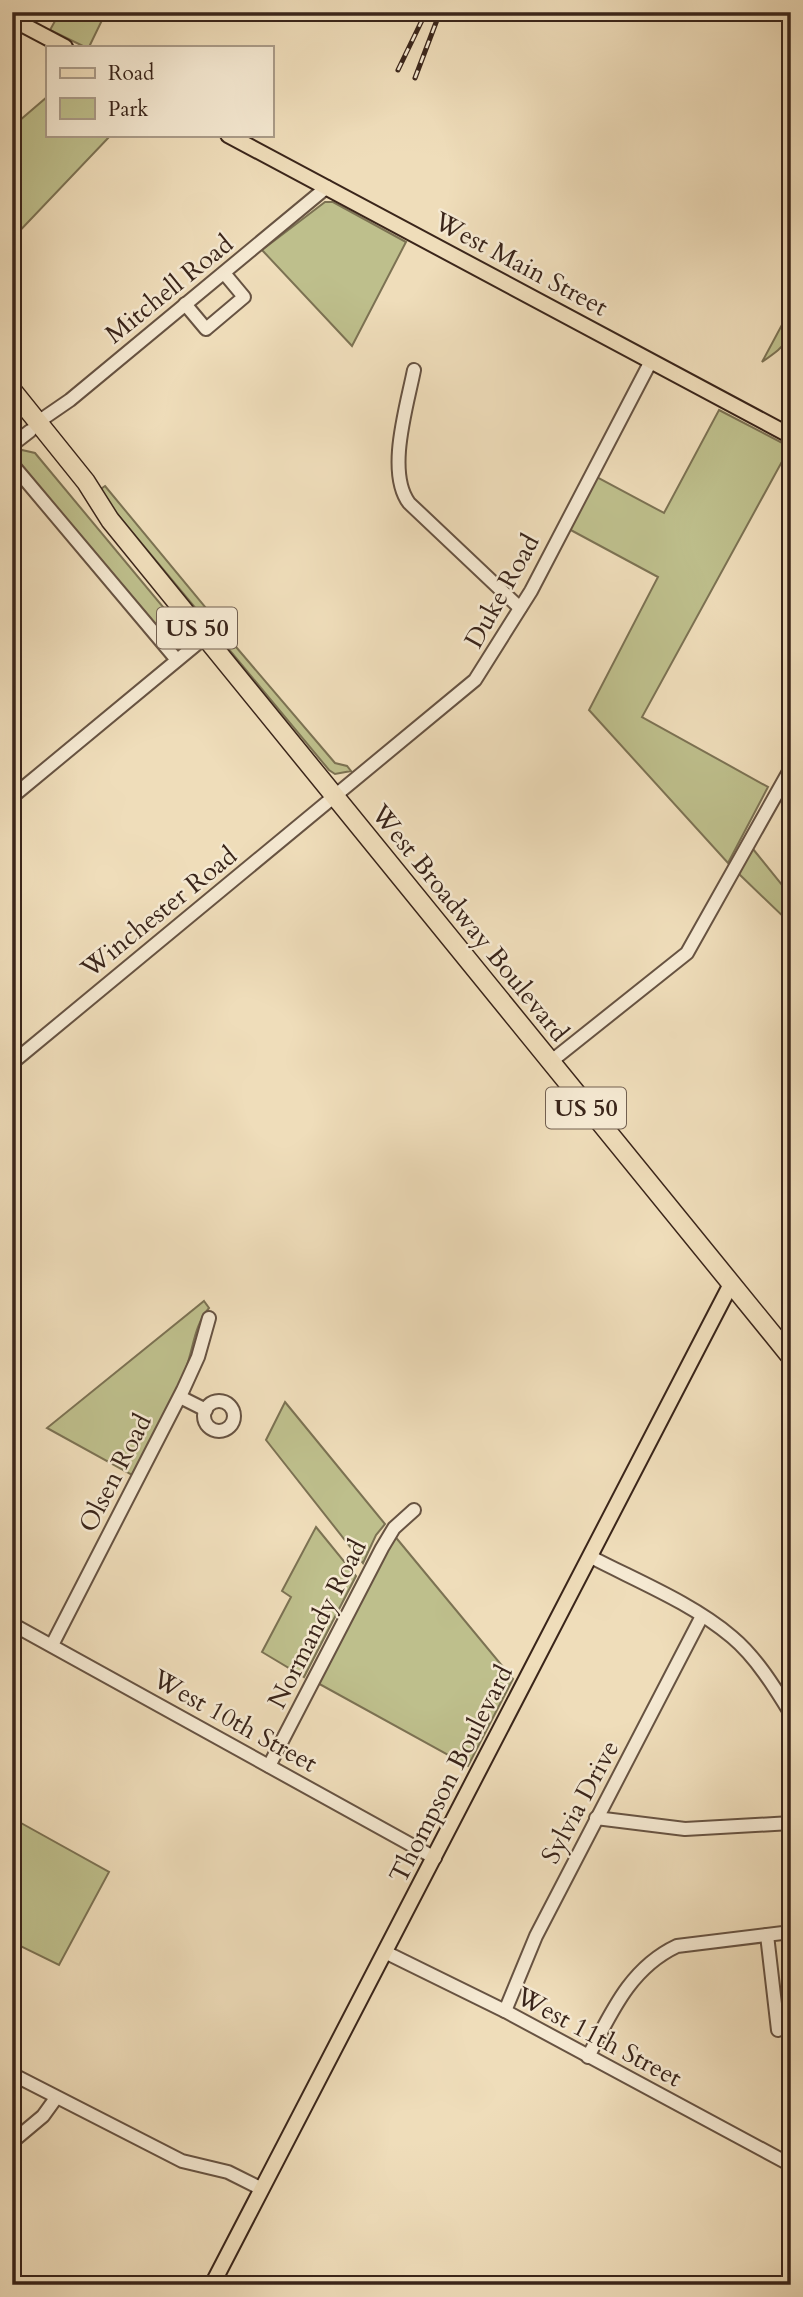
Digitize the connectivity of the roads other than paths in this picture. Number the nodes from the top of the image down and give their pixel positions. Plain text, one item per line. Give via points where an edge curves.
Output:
1 (12, 19) edge
2 (63, 46) edge
3 (230, 136) edge
4 (327, 187) junction
5 (224, 273) junction
6 (185, 304) junction
7 (651, 361) junction
8 (414, 370) dead end
9 (12, 390) edge
10 (12, 410) edge
11 (34, 427) junction
12 (791, 436) edge
13 (12, 445) edge
14 (12, 464) edge
15 (520, 608) junction
16 (227, 620) dead end
17 (204, 637) junction
18 (177, 660) junction
19 (791, 768) edge
20 (12, 797) edge
21 (335, 797) junction
22 (12, 1063) edge
23 (549, 1063) junction
24 (731, 1284) junction
25 (209, 1318) dead end
26 (791, 1357) edge
27 (180, 1397) junction
28 (206, 1410) dead end
29 (414, 1510) dead end
30 (591, 1557) junction
31 (702, 1616) junction
32 (12, 1624) edge
33 (52, 1645) junction
34 (791, 1714) edge
35 (270, 1766) junction
36 (596, 1818) junction
37 (791, 1823) edge
38 (435, 1858) junction
39 (791, 1932) edge
40 (767, 1935) junction
41 (385, 1952) junction
42 (505, 2011) junction
43 (778, 2030) dead end
44 (588, 2057) junction
45 (12, 2074) edge
46 (56, 2098) junction
47 (12, 2142) edge
48 (791, 2165) edge
49 (262, 2189) junction
50 (212, 2285) edge

1 - 2 main road
3 - 4 main road, West Main Street
4 - 5 street, Mitchell Road
4 - 7 main road, West Main Street
5 - 6 street, Mitchell Road
5 - 6 street via 244,297 206,329
6 - 11 street, Mitchell Road
7 - 12 main road, West Main Street
7 - 15 street, Duke Road
8 - 15 street via 398,486 409,503
9 - 11 highway, West Broadway Boulevard / US 50
10 - 11 highway, West Broadway Boulevard / US 50
11 - 13 street, Mitchell Road
11 - 17 highway, West Broadway Boulevard / US 50 via 78,490 110,520
14 - 18 street
15 - 21 street, Duke Road via 475,680
16 - 17 street
17 - 18 street
17 - 21 highway, West Broadway Boulevard / US 50
18 - 20 street
19 - 23 street via 687,953
21 - 22 street, Winchester Road
21 - 23 highway, West Broadway Boulevard / US 50
23 - 24 highway, West Broadway Boulevard / US 50
24 - 26 highway, West Broadway Boulevard / US 50
24 - 30 main road, Thompson Boulevard
25 - 27 street, Olsen Road
27 - 28 street
27 - 33 street, Olsen Road
29 - 35 street, Normandy Road via 394,1528 382,1548
30 - 31 street
30 - 38 main road, Thompson Boulevard
31 - 34 street via 753,1658
31 - 36 street, Sylvia Drive
32 - 33 street, West 10th Street
33 - 35 street, West 10th Street
35 - 38 street, West 10th Street
36 - 37 street via 685,1829
36 - 42 street, Sylvia Drive via 536,1936
38 - 41 main road, Thompson Boulevard
39 - 40 street
40 - 43 street
40 - 44 street via 677,1947 661,1954 646,1965 615,2005
41 - 42 street, West 11th Street
41 - 49 main road, Thompson Boulevard
42 - 44 street, West 11th Street
44 - 48 street, West 11th Street
45 - 46 street
46 - 47 street via 43,2116
46 - 49 street via 182,2161 228,2172
49 - 50 main road, Thompson Boulevard

